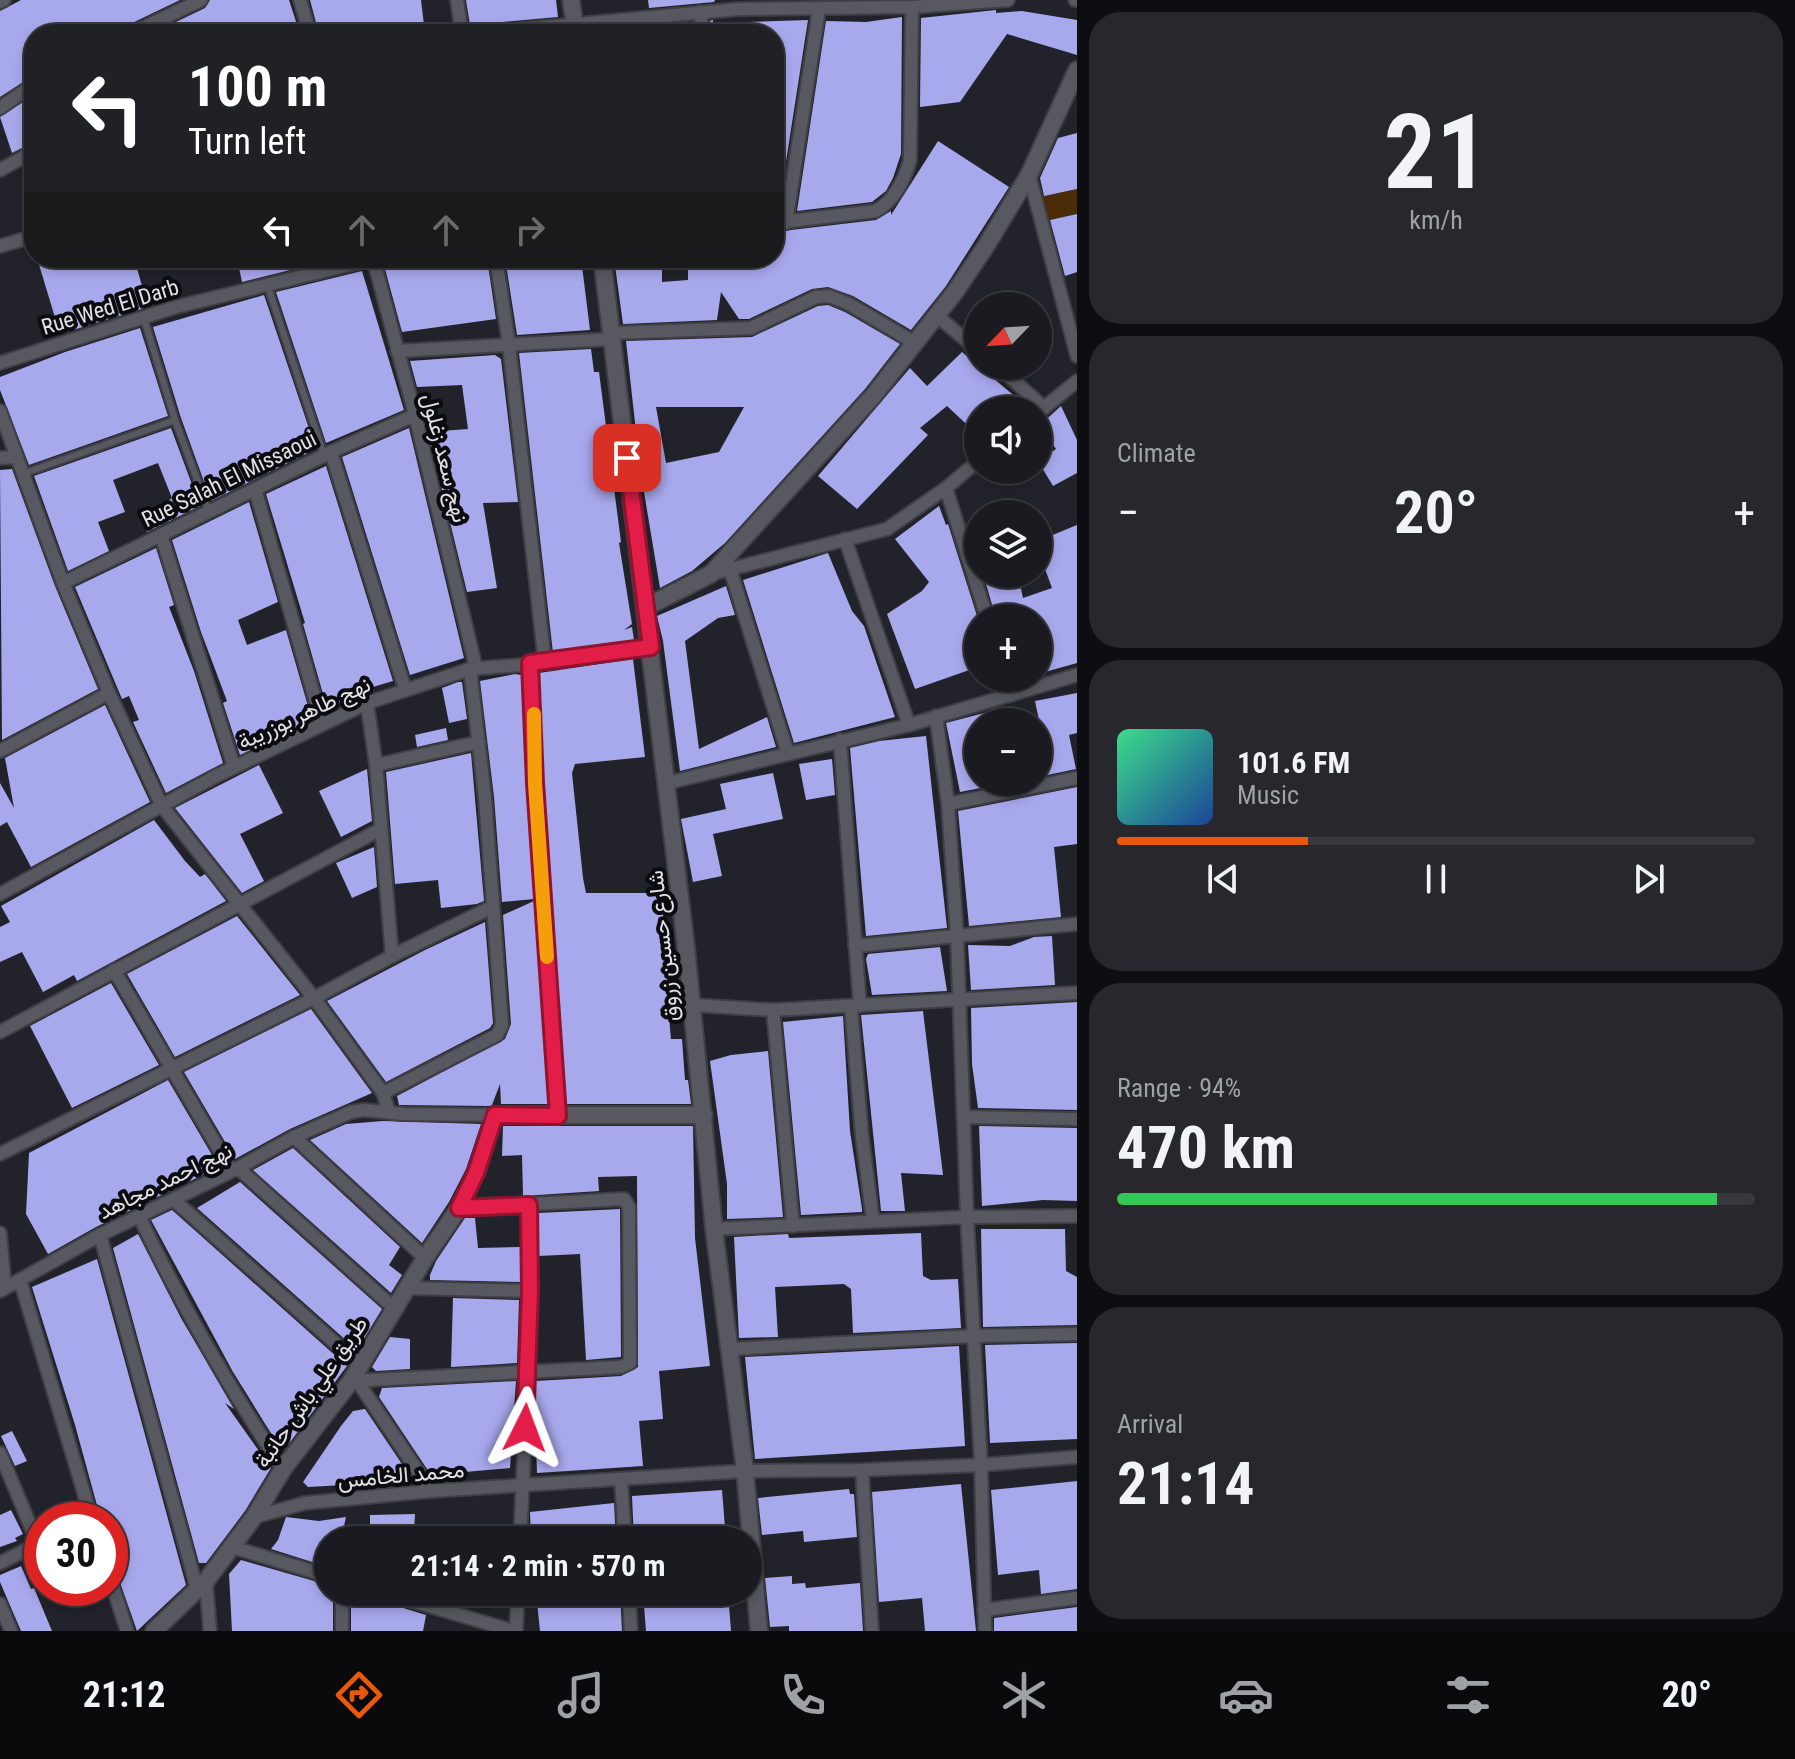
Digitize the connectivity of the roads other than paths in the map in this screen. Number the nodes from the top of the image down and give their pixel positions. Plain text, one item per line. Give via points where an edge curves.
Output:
1 (201, 0) edge
2 (300, 0) edge
3 (457, 0) edge
4 (571, 0) edge
5 (1008, 0) edge
6 (912, 7) junction
7 (819, 9) junction
8 (700, 12) junction
9 (151, 24) edge
10 (307, 24) edge
11 (461, 24) edge
12 (574, 24) edge
13 (606, 24) edge
14 (702, 24) edge
15 (1077, 70) edge
16 (24, 91) edge
17 (0, 108) edge
18 (24, 157) edge
19 (0, 170) edge
20 (1029, 175) junction
21 (784, 201) edge
22 (784, 222) edge
23 (24, 239) edge
24 (0, 246) edge
25 (335, 268) edge
26 (375, 268) edge
27 (497, 268) edge
28 (603, 268) edge
29 (267, 284) junction
30 (143, 316) junction
31 (937, 316) junction
32 (611, 336) junction
33 (964, 338) edge
34 (915, 343) junction
35 (509, 345) junction
36 (397, 351) junction
37 (1077, 356) edge
38 (0, 363) edge
39 (1012, 380) edge
40 (1077, 381) edge
41 (1027, 396) edge
42 (1052, 401) edge
43 (0, 411) edge
44 (415, 415) junction
45 (175, 420) junction
46 (328, 454) junction
47 (17, 457) junction
48 (0, 458) edge
49 (964, 473) edge
50 (22, 474) junction
51 (946, 488) junction
52 (255, 489) junction
53 (209, 512) junction
54 (161, 535) junction
55 (845, 539) junction
56 (730, 569) junction
57 (711, 574) junction
58 (63, 583) junction
59 (983, 604) edge
60 (646, 607) junction
61 (651, 647) junction
62 (530, 663) junction
63 (545, 663) junction
64 (473, 668) junction
65 (1077, 675) edge
66 (405, 689) junction
67 (1010, 692) edge
68 (109, 693) junction
69 (1011, 695) junction
70 (367, 703) junction
71 (936, 716) junction
72 (322, 723) junction
73 (909, 725) junction
74 (840, 740) junction
75 (479, 742) junction
76 (0, 751) edge
77 (788, 754) junction
78 (376, 765) junction
79 (234, 767) junction
80 (1077, 778) edge
81 (667, 783) junction
82 (948, 804) junction
83 (162, 806) junction
84 (381, 829) junction
85 (0, 894) edge
86 (238, 903) junction
87 (492, 907) junction
88 (1077, 924) edge
89 (957, 936) junction
90 (855, 946) junction
91 (392, 956) junction
92 (114, 970) junction
93 (1075, 993) dead end
94 (314, 998) junction
95 (960, 1000) junction
96 (692, 1005) junction
97 (855, 1006) junction
98 (773, 1010) junction
99 (0, 1032) edge
100 (172, 1068) junction
101 (383, 1093) junction
102 (389, 1112) junction
103 (495, 1115) junction
104 (704, 1115) junction
105 (558, 1116) junction
106 (965, 1117) junction
107 (1077, 1119) edge
108 (294, 1137) junction
109 (0, 1154) edge
110 (235, 1169) junction
111 (174, 1200) junction
112 (529, 1205) junction
113 (459, 1208) junction
114 (139, 1216) junction
115 (1077, 1216) edge
116 (967, 1217) junction
117 (873, 1221) junction
118 (793, 1226) junction
119 (714, 1229) junction
120 (0, 1233) edge
121 (100, 1235) junction
122 (425, 1258) junction
123 (20, 1280) junction
124 (409, 1288) junction
125 (3, 1289) edge
126 (530, 1291) junction
127 (395, 1309) junction
128 (1077, 1334) edge
129 (973, 1336) junction
130 (730, 1349) junction
131 (360, 1365) junction
132 (528, 1370) junction
133 (355, 1382) junction
134 (0, 1453) edge
135 (1077, 1457) edge
136 (981, 1465) junction
137 (283, 1469) junction
138 (862, 1470) junction
139 (745, 1471) junction
140 (621, 1479) junction
141 (522, 1486) junction
142 (431, 1491) junction
143 (87, 1502) edge
144 (254, 1517) junction
145 (521, 1526) edge
146 (624, 1526) edge
147 (232, 1547) junction
148 (0, 1563) edge
149 (314, 1572) edge
150 (201, 1585) junction
151 (1077, 1598) edge
152 (0, 1604) edge
153 (119, 1606) edge
154 (342, 1606) edge
155 (429, 1606) edge
156 (517, 1606) edge
157 (630, 1606) edge
158 (984, 1610) junction
159 (11, 1631) edge
160 (127, 1631) edge
161 (154, 1631) edge
162 (210, 1631) edge
163 (342, 1631) edge
164 (514, 1631) edge
165 (631, 1631) edge
166 (759, 1631) edge
167 (872, 1631) edge
168 (985, 1631) edge

1 - 9 street
2 - 10 street
3 - 11 street
4 - 12 street
5 - 6 street
6 - 7 street
6 - 22 street via 910,160 905,177 875,211
7 - 8 street
7 - 21 street
8 - 13 street
8 - 14 street
15 - 20 street
16 - 17 street
18 - 19 street
20 - 31 street
20 - 37 street
23 - 24 street
25 - 29 street, Rue Wed El Darb
26 - 36 street, نهج سعد زغلول
27 - 35 street
28 - 32 street, شارع حسين زروق
29 - 30 street, Rue Wed El Darb
29 - 46 lane
30 - 38 street, Rue Wed El Darb
30 - 45 lane
31 - 33 street
31 - 34 street
32 - 34 street via 751,328 816,297 829,296
32 - 35 street
32 - 60 street, شارع حسين زروق
34 - 57 street
35 - 36 street
35 - 63 street
36 - 44 street, نهج سعد زغلول
39 - 41 street
40 - 42 street
43 - 47 street
44 - 46 street, Rue Salah El Missaoui
44 - 64 street, نهج سعد زغلول
45 - 50 lane
45 - 53 lane
46 - 52 street, Rue Salah El Missaoui
46 - 66 street
47 - 48 street
47 - 50 street
49 - 51 street
50 - 58 street
51 - 55 street via 887,529
51 - 59 street
52 - 53 street, Rue Salah El Missaoui
52 - 72 street
53 - 54 street, Rue Salah El Missaoui
54 - 58 street, Rue Salah El Missaoui
54 - 79 street
55 - 56 street
55 - 73 street
56 - 57 street
56 - 77 street
57 - 60 street
58 - 68 street
60 - 61 street, شارع حسين زروق
61 - 63 street, نهج طاهر بوزريبة
61 - 81 street, شارع حسين زروق
62 - 63 street, نهج طاهر بوزريبة
62 - 64 street, نهج طاهر بوزريبة
62 - 105 street
64 - 66 street, نهج طاهر بوزريبة
64 - 75 street, نهج سعد زغلول
65 - 69 street
66 - 70 street, نهج طاهر بوزريبة
67 - 69 street
68 - 76 street
68 - 83 street
69 - 71 street
70 - 72 street, نهج طاهر بوزريبة
70 - 78 street
71 - 73 street
71 - 82 street
72 - 79 street, نهج طاهر بوزريبة
73 - 74 street
74 - 77 street
74 - 90 street
75 - 78 street
75 - 87 street, نهج سعد زغلول
77 - 81 street
78 - 84 street
79 - 83 street, نهج طاهر بوزريبة
80 - 82 street
81 - 96 street, شارع حسين زروق
82 - 89 street
83 - 85 street, نهج طاهر بوزريبة
83 - 86 street
84 - 86 street
84 - 91 street
86 - 92 street
86 - 94 street
87 - 91 street
87 - 101 street, نهج سعد زغلول via 500,1030
88 - 89 street
89 - 90 street
89 - 95 street
90 - 97 street
91 - 94 street
92 - 99 street
92 - 100 street
93 - 95 street
94 - 100 street
94 - 101 street
95 - 97 street
95 - 106 street
96 - 98 street
96 - 104 street, شارع حسين زروق
97 - 98 street
97 - 117 street
98 - 118 street
100 - 109 street
100 - 110 street
101 - 102 street
102 - 103 street
102 - 108 street, نهج احمد مجاهد via 351,1112
103 - 105 street
103 - 113 street, طريق علي باش حانبة
104 - 105 street
104 - 119 street, شارع حسين زروق
106 - 107 street
106 - 116 street
108 - 110 street, نهج احمد مجاهد
108 - 122 street
110 - 111 street, نهج احمد مجاهد
110 - 127 street
111 - 114 street, نهج احمد مجاهد
111 - 131 street
112 - 113 street
112 - 126 street
112 - 132 street via 616,1198 627,1202 632,1360 621,1367
113 - 122 street, طريق علي باش حانبة
114 - 121 street, نهج احمد مجاهد
114 - 137 street via 170,1281
115 - 116 street
116 - 117 street
116 - 129 street
117 - 118 street
118 - 119 street
119 - 130 street, شارع حسين زروق
120 - 125 street
121 - 123 street, نهج احمد مجاهد
121 - 150 street
122 - 124 street, طريق علي باش حانبة
123 - 125 street, نهج احمد مجاهد
123 - 143 street
124 - 126 street
124 - 127 street, طريق علي باش حانبة
126 - 132 street
127 - 131 street, طريق علي باش حانبة
128 - 129 street
129 - 130 street
129 - 136 street
130 - 139 street, شارع حسين زروق
131 - 133 street, طريق علي باش حانبة
132 - 133 street
132 - 141 street
133 - 137 street, طريق علي باش حانبة
133 - 142 street
134 - 148 street via 36,1539 31,1549
135 - 136 street, محمد الخامس
136 - 138 street, محمد الخامس
136 - 158 street
137 - 144 street, طريق علي باش حانبة
138 - 139 street, محمد الخامس
138 - 167 street
139 - 140 street, محمد الخامس
139 - 166 street, شارع حسين زروق
140 - 141 street, محمد الخامس
140 - 146 street
141 - 142 street, محمد الخامس
141 - 145 street
142 - 144 street, محمد الخامس via 305,1503
144 - 147 street, طريق علي باش حانبة
147 - 149 street
147 - 150 street, طريق علي باش حانبة
150 - 161 street, طريق علي باش حانبة
150 - 162 street
151 - 158 street
152 - 159 street
153 - 160 street
154 - 163 street
155 - 164 street
156 - 164 street
157 - 165 street
158 - 168 street

